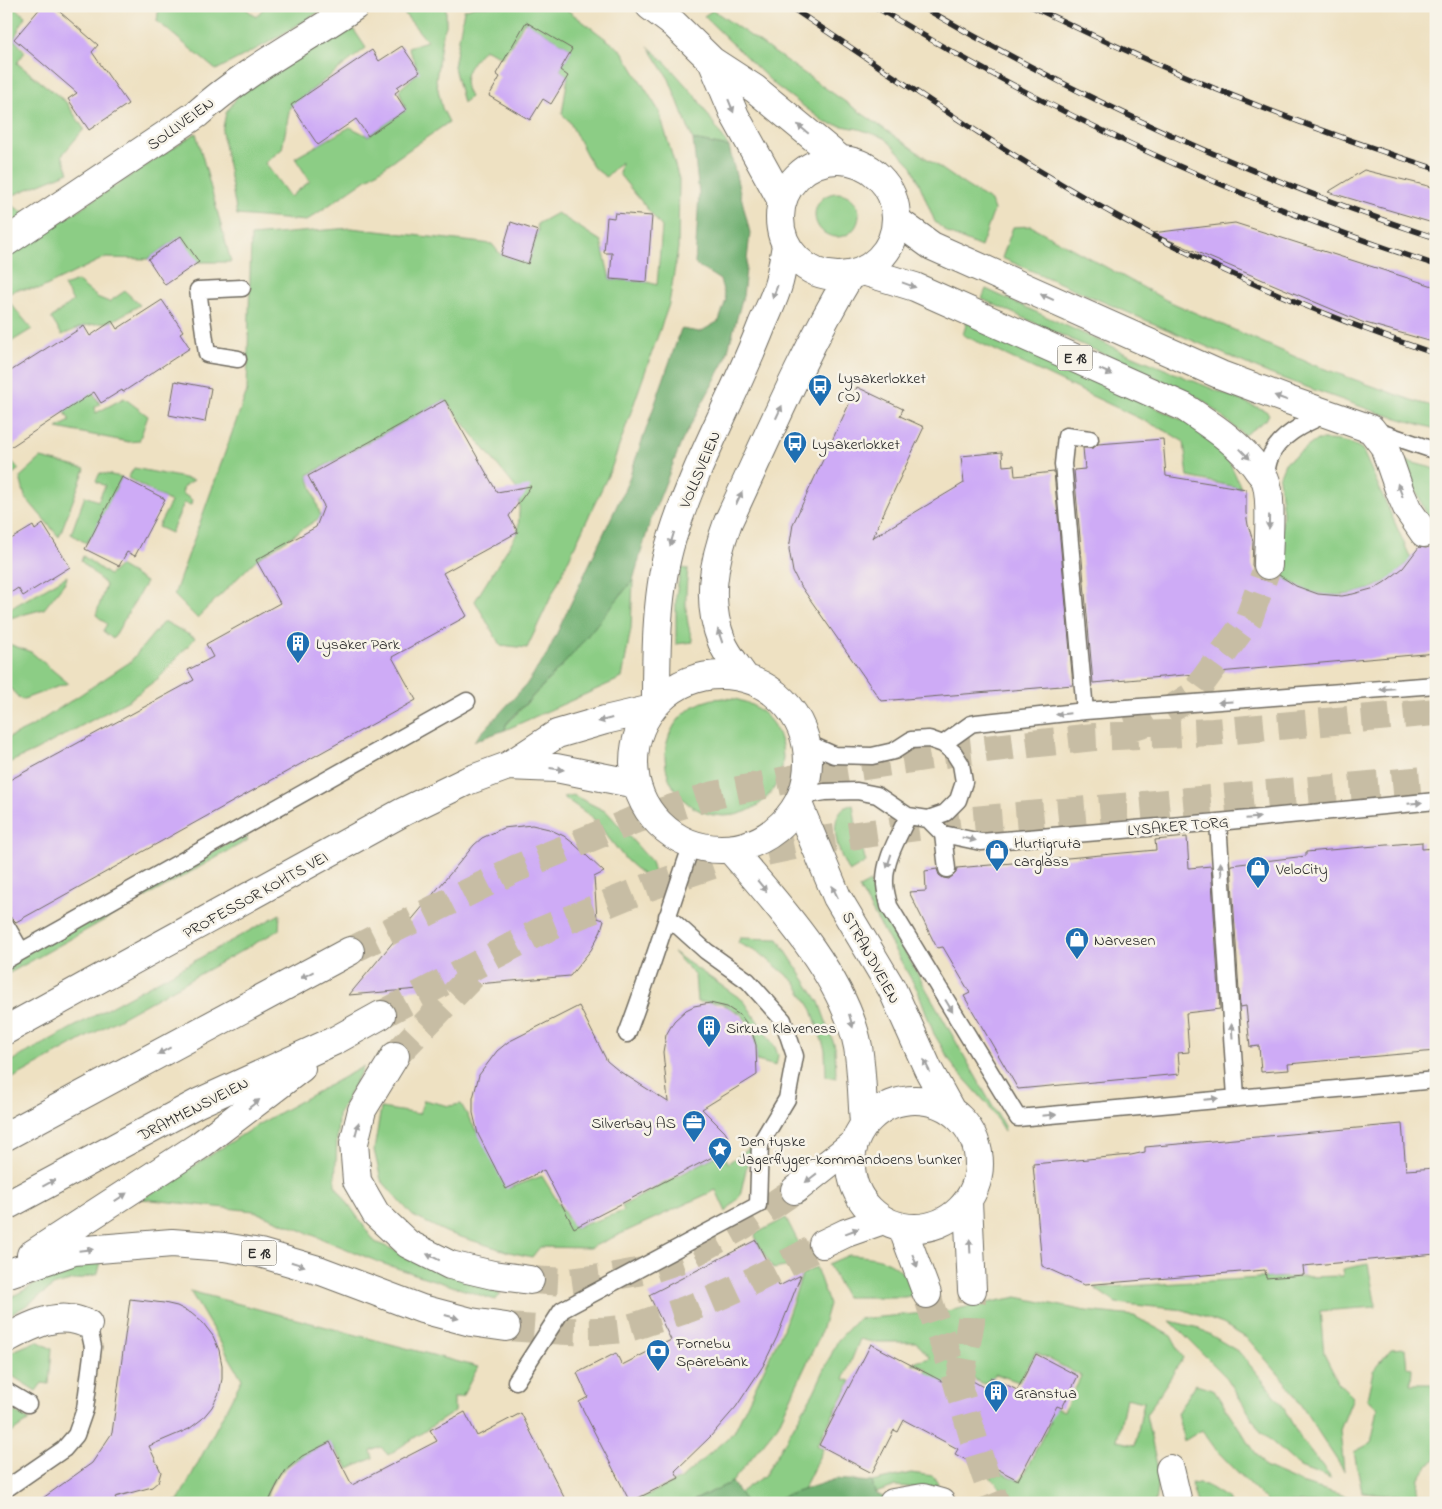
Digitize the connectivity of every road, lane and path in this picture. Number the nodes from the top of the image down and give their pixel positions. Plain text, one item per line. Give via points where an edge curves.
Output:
1 (355, 6) edge
2 (650, 6) edge
3 (712, 60) junction
4 (841, 160) junction
5 (782, 202) junction
6 (896, 220) junction
7 (6, 242) edge
8 (786, 245) junction
9 (856, 273) junction
10 (242, 288) dead end
11 (238, 359) dead end
12 (1327, 414) junction
13 (1371, 429) junction
14 (1090, 439) dead end
15 (1436, 451) edge
16 (1265, 480) junction
17 (1424, 533) dead end
18 (1268, 565) tunnel mouth
19 (745, 678) junction
20 (1436, 685) edge
21 (467, 701) dead end
22 (654, 706) junction
23 (1085, 711) junction
24 (806, 743) junction
25 (943, 744) junction
26 (508, 766) junction
27 (636, 784) junction
28 (800, 800) junction
29 (1436, 801) edge
30 (908, 816) junction
31 (928, 818) junction
32 (1218, 822) junction
33 (943, 834) junction
34 (692, 844) junction
35 (730, 849) junction
36 (947, 869) dead end
37 (667, 916) junction
38 (8, 927) dead end
39 (21, 951) junction
40 (350, 952) tunnel mouth
41 (6, 960) edge
42 (381, 1015) tunnel mouth
43 (6, 1030) edge
44 (627, 1034) dead end
45 (336, 1040) junction
46 (395, 1056) tunnel mouth
47 (1436, 1080) edge
48 (1236, 1097) junction
49 (950, 1109) junction
50 (859, 1134) junction
51 (6, 1136) edge
52 (795, 1190) tunnel mouth
53 (968, 1201) junction
54 (6, 1206) edge
55 (892, 1223) junction
56 (823, 1244) tunnel mouth
57 (6, 1272) edge
58 (530, 1280) tunnel mouth
59 (972, 1290) tunnel mouth
60 (927, 1294) tunnel mouth
61 (88, 1324) joint
62 (506, 1327) tunnel mouth
63 (6, 1339) edge
64 (516, 1381) dead end
65 (6, 1391) edge
66 (28, 1404) dead end
67 (1170, 1469) dead end
68 (6, 1489) edge
69 (893, 1503) edge
70 (941, 1503) edge
71 (1178, 1503) edge

1 - 7 main road, SOLLIVEIEN via 245,76 197,114
2 - 3 main road
4 -> 3 main road via 755,89
3 -> 5 main road via 735,116
4 - 5 main road via 822,162 804,170 790,184
4 - 6 main road via 870,169 881,179 895,205
5 - 8 main road via 781,231
6 - 9 main road via 886,250 876,262
12 -> 6 main road via 1221,375 940,250 912,234
8 - 9 main road via 798,260 813,270 832,276
8 -> 22 main road, VOLLSVEIEN via 778,283 756,342 671,540 663,573
9 -> 16 main road, E 18 via 915,287 1184,408 1230,440 1248,456
19 -> 9 main road via 723,644 715,621 712,596 714,569 721,541 799,369 828,312
10 - 11 lane via 198,290 207,354
12 - 13 main road
12 - 16 lane via 1307,422 1278,444 1269,459
13 - 15 lane
17 -> 13 main road via 1408,510 1384,446
14 - 23 lane via 1066,436 1063,464
16 -> 18 main road, E 18 via 1269,517
19 - 22 main road via 721,675 696,678 674,688
19 - 24 main road via 766,687 785,702 798,721
20 -> 23 lane
21 - 39 lane
22 -> 26 main road, PROFESSOR KOHTS VEI via 557,734
22 - 27 main road via 636,744
23 -> 25 lane via 971,724
24 - 25 lane via 834,755 855,757 894,751 911,740 929,739
24 - 28 main road via 808,770
25 - 31 lane via 961,764 964,782 958,800 944,813
26 -> 27 main road, PROFESSOR KOHTS VEI via 556,768
26 - 43 main road, PROFESSOR KOHTS VEI via 467,781 403,812
27 - 34 main road via 646,806 661,826
28 - 30 lane via 825,792 857,791 877,795
28 - 35 main road via 786,821 770,835
49 -> 28 main road, STRANDVEIEN via 892,989 837,897
32 -> 29 lane, LYSAKER TORG
30 - 31 lane
30 -> 48 lane via 885,874 889,906 1018,1118
31 - 33 lane
33 -> 32 lane, LYSAKER TORG via 981,842
48 -> 32 lane
33 - 36 lane
34 - 35 main road
34 - 37 lane
35 -> 50 main road via 812,949 848,1011 858,1047
37 - 44 lane
37 - 64 lane via 706,951 748,981 784,1020 794,1056 788,1099 760,1144 758,1205 562,1310
38 - 39 lane
39 - 41 lane
40 -> 51 main road
42 - 45 main road, DRAMMENSVEIEN / E 18
54 -> 45 main road, DRAMMENSVEIEN / E 18 via 198,1103
57 -> 45 main road, E 18 via 200,1146
58 -> 46 main road via 450,1265 408,1244 376,1214 357,1181 354,1143 362,1110
47 - 48 lane
49 - 50 main road via 928,1100 904,1100 882,1108
49 - 53 main road via 971,1130 980,1159 975,1188
50 -> 52 main road
50 - 55 main road via 850,1161 858,1195 869,1209
53 - 55 main road via 946,1221 917,1229
59 -> 53 main road
56 -> 55 main road via 846,1233
55 -> 60 main road
57 -> 62 main road, E 18 via 74,1251 172,1243 224,1246 321,1271 422,1309
61 - 63 main road via 69,1318 47,1321
61 - 68 lane via 93,1347 85,1409 76,1434 64,1449
65 - 66 lane
67 - 71 main road
69 - 70 main road via 923,1498

